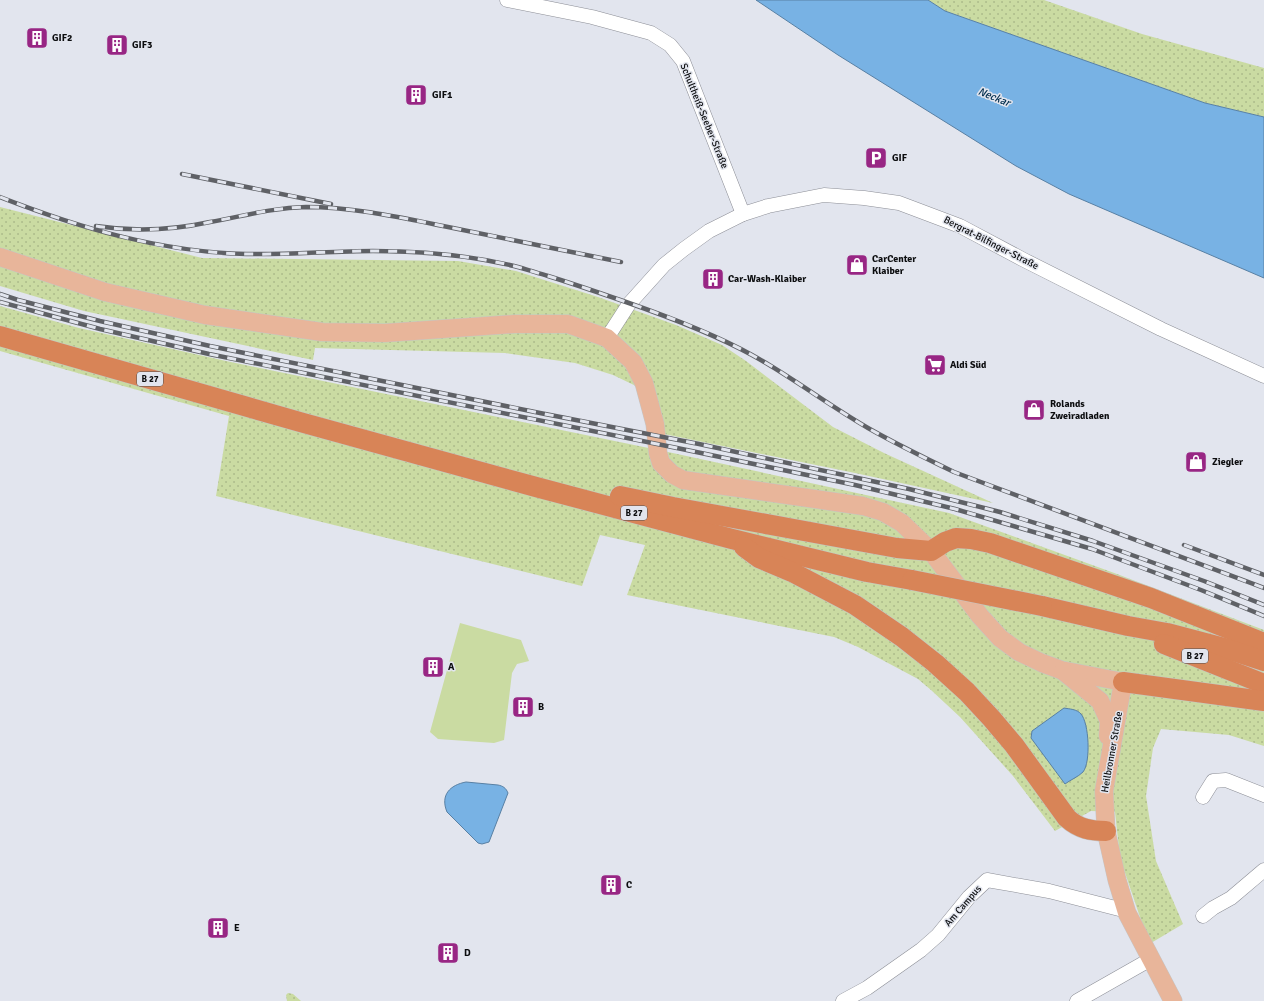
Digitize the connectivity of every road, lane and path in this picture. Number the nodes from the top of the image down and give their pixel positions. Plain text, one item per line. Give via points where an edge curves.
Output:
1 (507, 0) edge
2 (743, 214) junction
3 (0, 257) edge
4 (0, 336) edge
5 (607, 338) junction
6 (1264, 376) edge
7 (536, 487) junction
8 (732, 539) junction
9 (932, 551) junction
10 (1128, 626) junction
11 (1264, 643) edge
12 (1264, 661) edge
13 (1061, 670) junction
14 (1123, 682) junction
15 (1264, 684) edge
16 (1264, 701) edge
17 (1107, 771) junction
18 (1264, 794) edge
19 (1203, 797) dead end
20 (1106, 832) junction
21 (1264, 870) edge
22 (1127, 911) junction
23 (1203, 916) dead end
24 (1151, 958) junction
25 (1082, 1000) edge
26 (843, 1001) edge
27 (1173, 1001) edge

1 - 2 street, Schultheiß-Seeber-Straße via 592,17 651,33 670,45 684,61
2 - 5 street, Bergrat-Bilfinger-Straße via 709,232 664,265 629,304
2 - 6 street, Bergrat-Bilfinger-Straße via 768,206 824,195 899,203 960,226 1161,329
3 - 5 main road via 105,292 205,314 322,332 385,333 514,324 568,324
4 - 7 highway, B 27
5 - 9 main road via 632,362 644,383 655,424 661,463 672,474 683,480 863,506 884,512 902,523
7 - 8 highway, B 27
7 - 9 highway via 603,492 897,548
8 - 10 highway, B 27, bridge via 867,572 1042,606
8 - 20 highway via 759,558 855,605 902,637 967,692 992,719 1068,818 1076,825
9 - 11 highway via 956,538 990,543 1151,598
9 - 13 main road via 980,616 1000,638 1019,652
10 - 12 highway, B 27 via 1167,633
10 - 15 highway, B 27 via 1162,643
13 - 14 main road
13 - 17 main road via 1100,701 1109,721
14 - 16 highway
14 - 17 main road, Heilbronner Straße
17 - 20 main road, Heilbronner Straße via 1104,791
18 - 19 street via 1226,780 1213,782
20 - 22 main road, Heilbronner Straße
21 - 23 street via 1231,898
22 - 24 main road, Heilbronner Straße
22 - 26 street, Am Campus via 1049,891 987,880 938,935 921,950 867,988
24 - 25 street
24 - 27 main road, Heilbronner Straße

